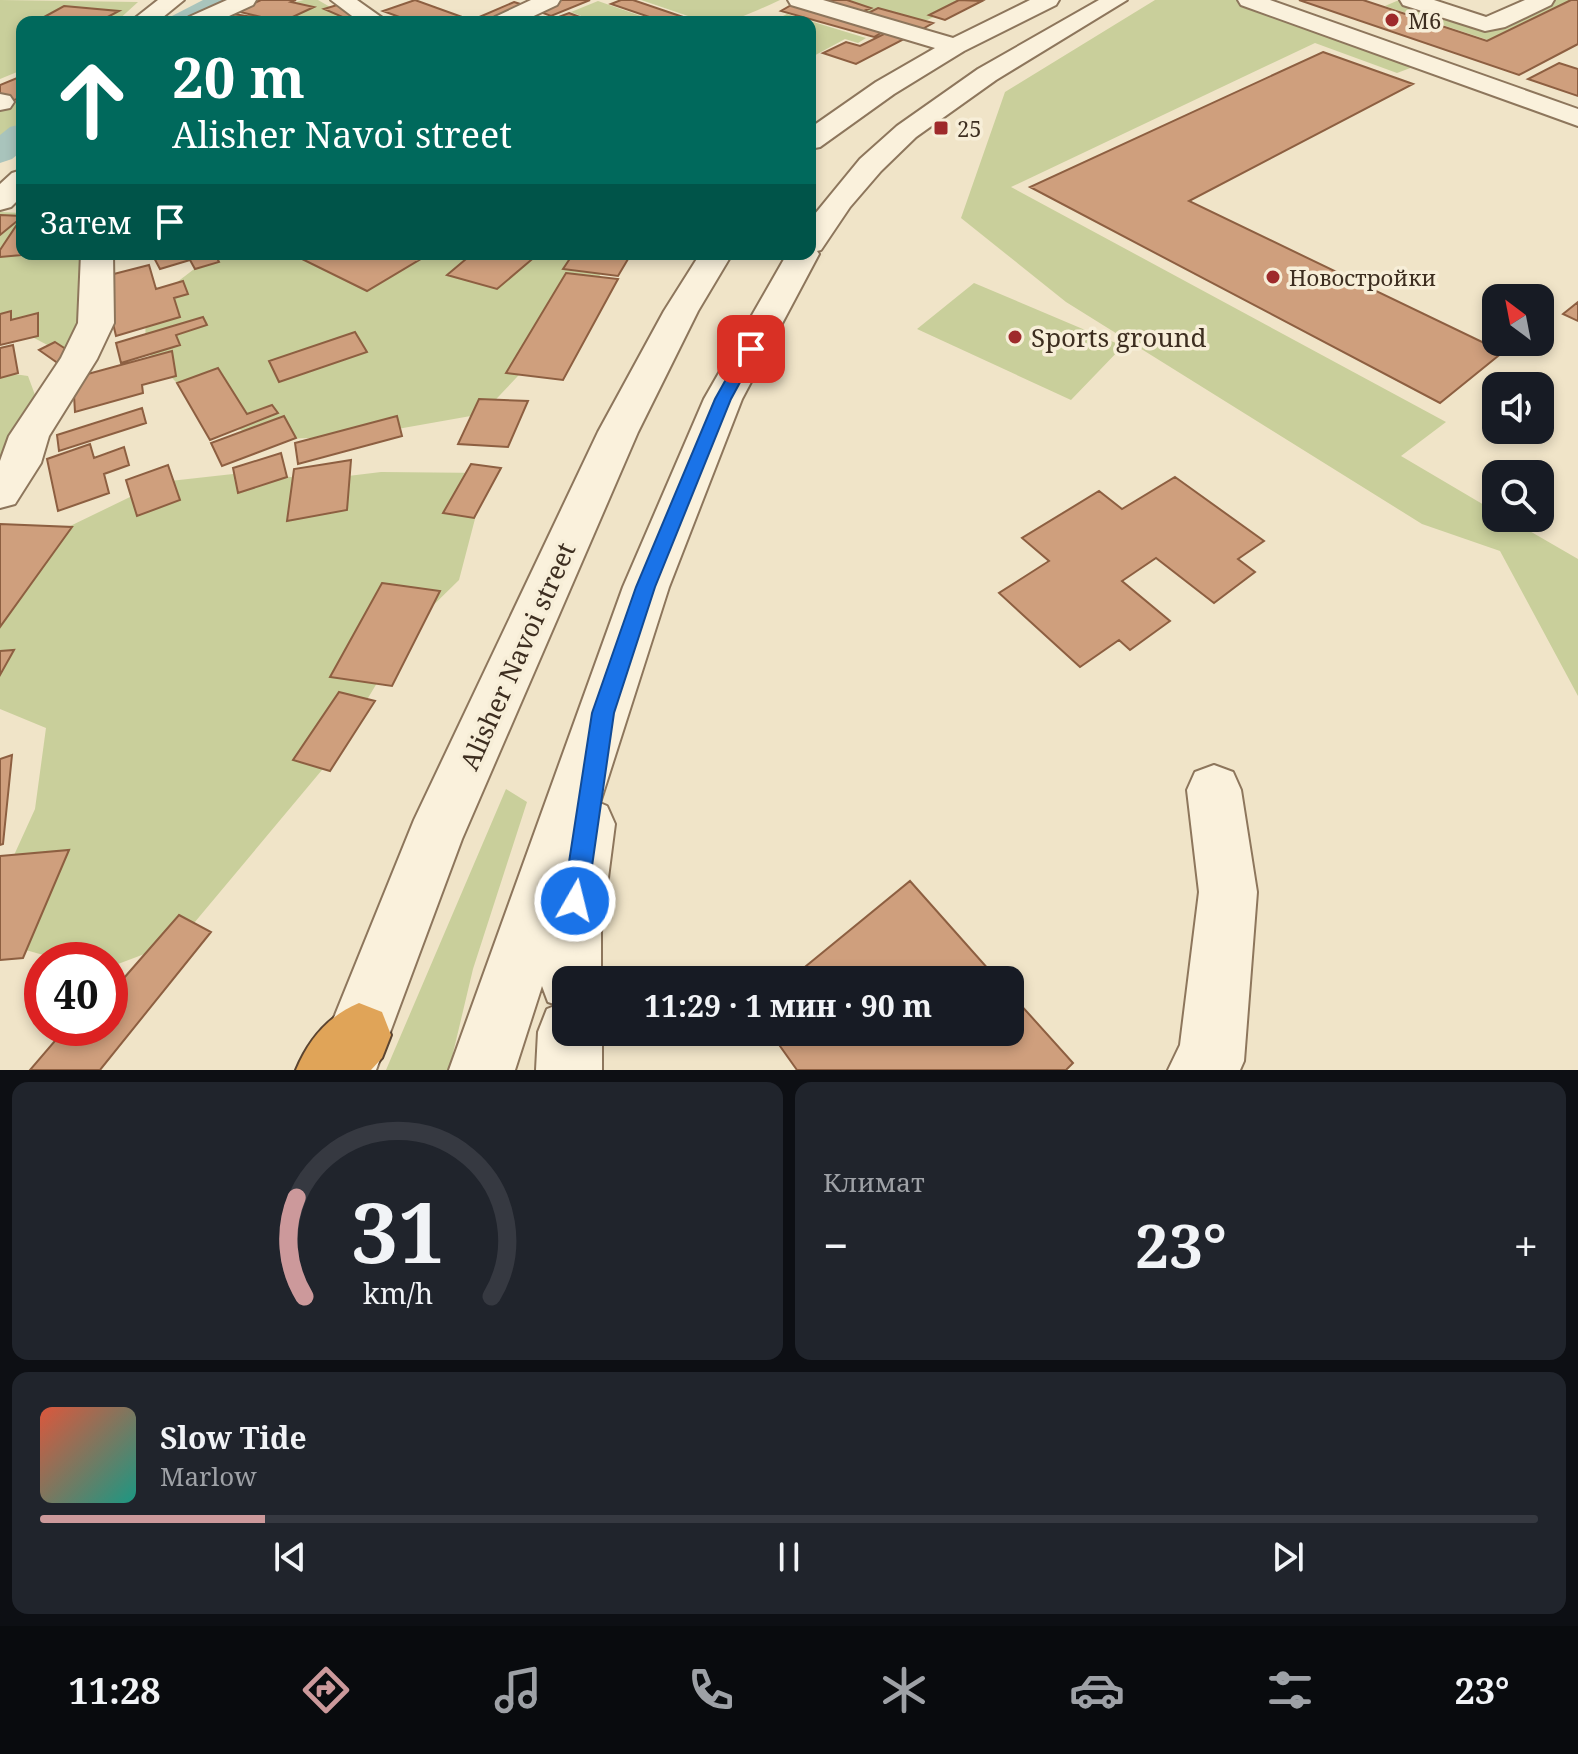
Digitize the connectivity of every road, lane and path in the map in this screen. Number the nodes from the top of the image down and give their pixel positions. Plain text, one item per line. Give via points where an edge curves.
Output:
1 (173, 0) edge
2 (245, 0) edge
3 (342, 0) edge
4 (549, 0) edge
5 (799, 0) edge
6 (1048, 0) edge
7 (1116, 0) edge
8 (1249, 0) edge
9 (1411, 0) edge
10 (1543, 0) edge
11 (150, 16) edge
12 (210, 16) edge
13 (367, 16) edge
14 (516, 16) edge
15 (955, 46) junction
16 (1578, 118) edge
17 (816, 137) edge
18 (16, 186) edge
19 (0, 204) edge
20 (816, 232) edge
21 (96, 260) edge
22 (712, 260) edge
23 (800, 260) edge
24 (0, 493) edge
25 (603, 713) junction
26 (1214, 790) dead end
27 (570, 966) edge
28 (570, 1046) edge
29 (343, 1058) edge
30 (482, 1070) edge
31 (569, 1070) edge
32 (1201, 1070) edge

1 - 11 street
2 - 12 street
3 - 13 street
4 - 14 street
5 - 15 street
6 - 15 street
7 - 20 street via 1001,65 919,121 875,158
8 - 16 street
9 - 10 street via 1485,24
15 - 17 street
18 - 19 street
21 - 24 street via 96,323
22 - 29 street, Alisher Navoi street via 618,432 434,839
23 - 25 street via 723,399 646,587
25 - 27 street
25 - 30 street
26 - 32 street via 1228,892 1211,1061
28 - 31 street

